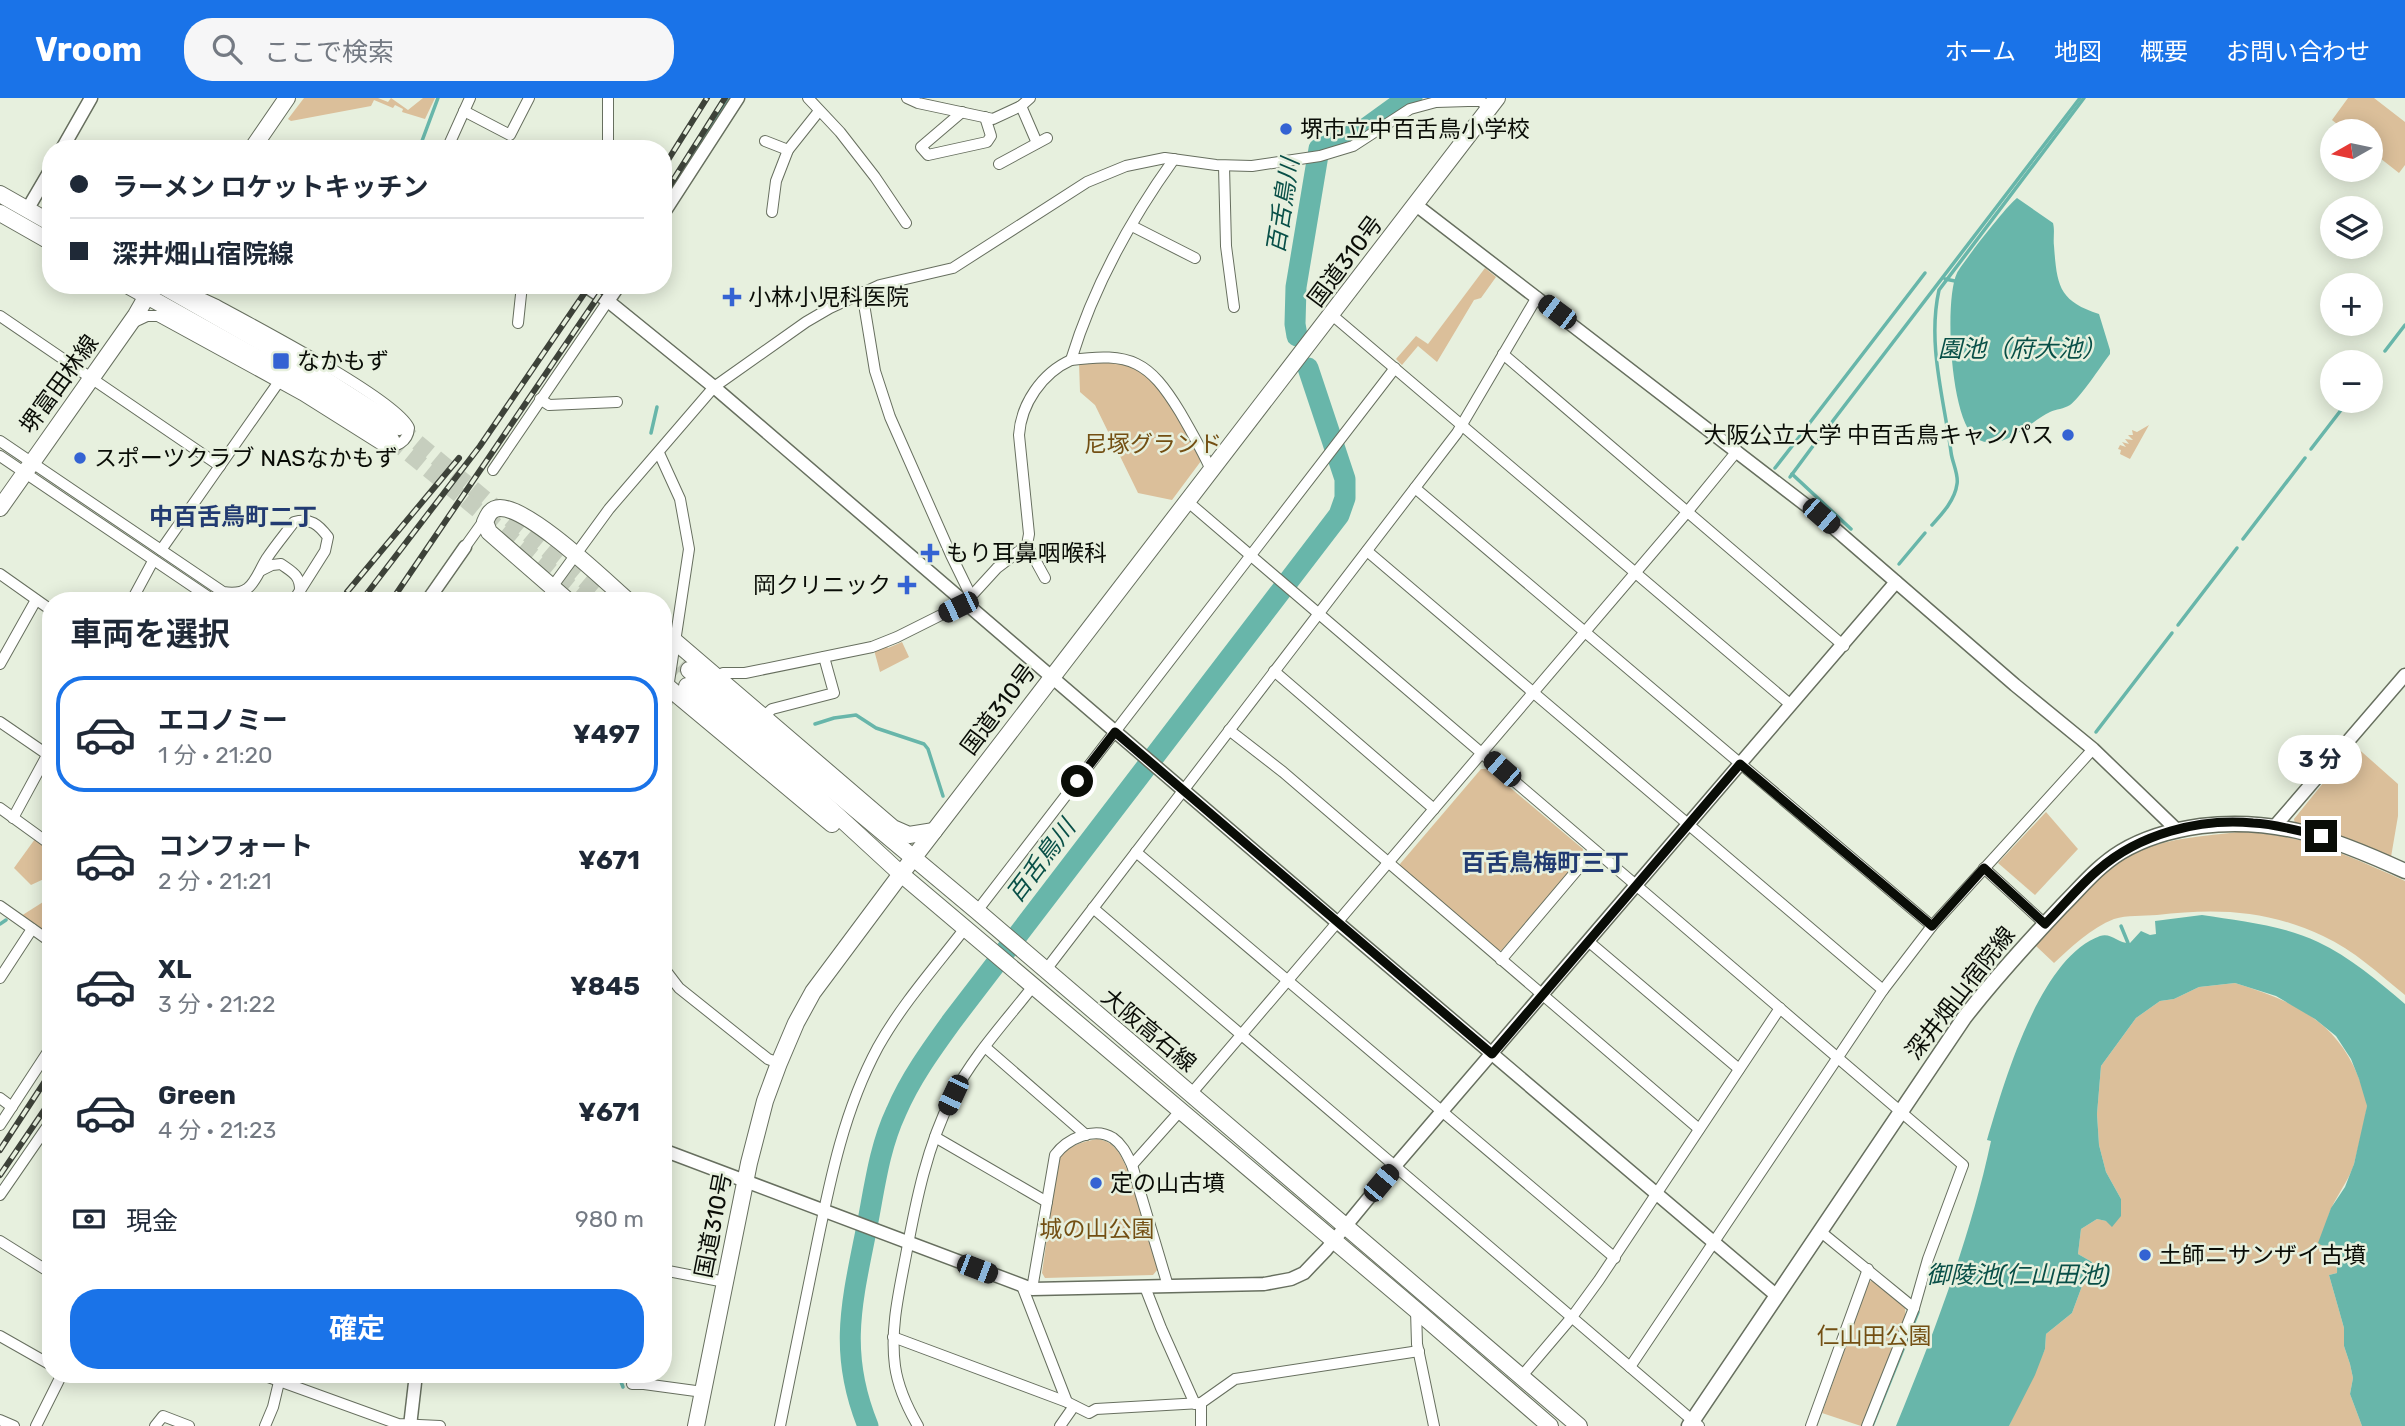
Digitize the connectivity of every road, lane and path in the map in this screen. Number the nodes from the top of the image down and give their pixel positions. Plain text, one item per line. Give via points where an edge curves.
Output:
1 (91, 98) edge
2 (470, 98) edge
3 (529, 98) edge
4 (608, 98) edge
5 (738, 98) edge
6 (808, 98) edge
7 (907, 98) edge
8 (1030, 98) edge
9 (280, 100) edge
10 (1493, 103) edge
11 (1021, 106) junction
12 (464, 111) junction
13 (819, 111) junction
14 (962, 112) junction
15 (985, 117) junction
16 (1047, 138) dead end
17 (67, 140) edge
18 (257, 140) edge
19 (451, 140) edge
20 (607, 140) edge
21 (765, 141) dead end
22 (1037, 144) junction
23 (788, 150) junction
24 (1174, 159) junction
25 (999, 164) dead end
26 (1224, 166) junction
27 (42, 184) edge
28 (0, 194) edge
29 (672, 200) edge
30 (1416, 205) junction
31 (27, 209) junction
32 (772, 212) dead end
33 (0, 214) edge
34 (42, 218) edge
35 (906, 223) dead end
36 (1132, 226) junction
37 (42, 237) edge
38 (1195, 258) dead end
39 (862, 292) junction
40 (148, 294) edge
41 (157, 294) edge
42 (176, 294) edge
43 (521, 294) edge
44 (598, 294) edge
45 (613, 294) edge
46 (182, 297) junction
47 (1537, 297) junction
48 (608, 301) junction
49 (1234, 307) dead end
50 (1332, 315) junction
51 (0, 316) edge
52 (518, 323) dead end
53 (130, 324) junction
54 (1503, 354) junction
55 (1071, 360) junction
56 (1395, 368) junction
57 (92, 379) junction
58 (278, 383) junction
59 (714, 387) junction
60 (540, 399) junction
61 (617, 402) dead end
62 (1462, 424) junction
63 (0, 441) edge
64 (1737, 451) junction
65 (659, 453) junction
66 (0, 456) edge
67 (220, 466) junction
68 (28, 467) junction
69 (493, 470) dead end
70 (1211, 470) junction
71 (1415, 488) junction
72 (1187, 501) junction
73 (0, 508) edge
74 (1688, 511) junction
75 (489, 513) junction
76 (499, 541) junction
77 (1027, 545) junction
78 (465, 547) junction
79 (161, 550) junction
80 (1367, 551) junction
81 (574, 555) junction
82 (1250, 555) junction
83 (153, 561) junction
84 (262, 570) junction
85 (1636, 572) junction
86 (0, 574) edge
87 (1045, 578) dead end
88 (1896, 582) junction
89 (300, 590) joint
90 (136, 592) edge
91 (201, 592) edge
92 (223, 592) edge
93 (244, 592) edge
94 (434, 592) edge
95 (548, 592) edge
96 (551, 592) edge
97 (618, 592) edge
98 (968, 599) junction
99 (36, 600) junction
100 (42, 604) edge
101 (1318, 614) junction
102 (672, 625) edge
103 (1585, 633) junction
104 (672, 639) edge
105 (1844, 646) junction
106 (824, 657) junction
107 (0, 664) edge
108 (1275, 671) junction
109 (2405, 676) edge
110 (716, 677) junction
111 (1052, 677) junction
112 (672, 690) tunnel mouth
113 (1534, 692) junction
114 (1791, 705) junction
115 (763, 717) junction
116 (0, 722) edge
117 (1229, 730) junction
118 (1115, 732) junction
119 (42, 748) edge
120 (2093, 749) junction
121 (1483, 753) junction
122 (1740, 764) junction
123 (42, 767) edge
124 (1184, 789) junction
125 (0, 808) edge
126 (1433, 810) junction
127 (13, 818) junction
128 (1688, 825) junction
129 (2275, 826) junction
130 (2177, 830) junction
131 (934, 831) junction
132 (42, 839) edge
133 (1594, 850) junction
134 (875, 851) junction
135 (1136, 852) junction
136 (913, 859) junction
137 (1388, 864) junction
138 (1984, 868) junction
139 (2405, 871) edge
140 (901, 874) junction
141 (1636, 885) junction
142 (1093, 908) junction
143 (2, 911) edge
144 (977, 911) junction
145 (1338, 923) junction
146 (2045, 924) junction
147 (1932, 926) junction
148 (966, 927) junction
149 (32, 929) junction
150 (42, 936) edge
151 (1588, 941) junction
152 (1501, 960) junction
153 (1045, 971) junction
154 (0, 978) edge
155 (1289, 980) junction
156 (672, 982) edge
157 (1034, 985) junction
158 (1883, 990) junction
159 (1542, 996) junction
160 (1780, 1008) junction
161 (1243, 1034) junction
162 (985, 1047) junction
163 (1492, 1054) junction
164 (1838, 1057) junction
165 (42, 1061) edge
166 (779, 1063) junction
167 (1739, 1069) junction
168 (1190, 1095) junction
169 (0, 1098) edge
170 (12, 1107) junction
171 (1181, 1110) junction
172 (1443, 1111) junction
173 (1900, 1111) junction
174 (0, 1125) edge
175 (1699, 1129) junction
176 (42, 1134) edge
177 (1086, 1135) junction
178 (935, 1137) junction
179 (672, 1153) edge
180 (1132, 1165) junction
181 (1395, 1166) junction
182 (745, 1181) junction
183 (1656, 1193) junction
184 (0, 1195) edge
185 (1047, 1202) junction
186 (824, 1211) junction
187 (1344, 1227) junction
188 (1821, 1232) junction
189 (0, 1241) edge
190 (1333, 1241) junction
191 (908, 1243) junction
192 (1715, 1243) junction
193 (1615, 1258) junction
194 (42, 1264) edge
195 (1868, 1269) junction
196 (672, 1272) edge
197 (725, 1282) junction
198 (1168, 1286) junction
199 (1145, 1287) junction
200 (1027, 1288) junction
201 (1777, 1296) junction
202 (1914, 1308) junction
203 (1416, 1310) junction
204 (1572, 1317) junction
205 (0, 1336) edge
206 (893, 1337) junction
207 (1419, 1351) junction
208 (42, 1360) edge
209 (1630, 1367) junction
210 (1521, 1377) junction
211 (58, 1383) edge
212 (279, 1383) edge
213 (282, 1383) edge
214 (415, 1383) edge
215 (661, 1383) edge
216 (703, 1392) junction
217 (1198, 1403) junction
218 (1070, 1404) junction
219 (1089, 1413) junction
220 (0, 1420) edge
221 (1694, 1424) edge
222 (13, 1426) edge
223 (36, 1426) edge
224 (155, 1426) edge
225 (189, 1426) edge
226 (265, 1426) edge
227 (410, 1426) edge
228 (440, 1426) edge
229 (696, 1426) edge
230 (780, 1426) edge
231 (918, 1426) edge
232 (1060, 1426) edge
233 (1087, 1426) edge
234 (1201, 1426) edge
235 (1434, 1426) edge
236 (1550, 1426) edge
237 (1578, 1426) edge
238 (1811, 1426) edge
239 (1867, 1426) edge

1 - 17 street
2 - 12 street
3 - 12 street via 510,135
4 - 20 street
5 - 29 street
6 - 13 street
7 - 14 street
8 - 11 street
9 - 18 main road
10 - 26 street via 1436,102 1410,109 1353,146 1317,157
10 - 30 main road, 国道310号
11 - 15 street via 993,119
11 - 22 street
12 - 19 street
13 - 23 street
13 - 35 street via 875,177
14 - 15 street
14 - 15 street via 921,147 928,155 987,142 991,136
16 - 22 street
21 - 23 street
22 - 25 street
23 - 32 street via 776,181
24 - 26 street
24 - 36 street
24 - 39 street via 1135,164 1087,182 953,268
26 - 49 street via 1226,246
27 - 31 street
28 - 31 main road
30 - 47 street
30 - 50 main road, 国道310号
31 - 34 main road
33 - 37 main road
36 - 38 street
36 - 55 street via 1101,285
39 - 59 street via 806,321
39 - 98 street via 875,371 890,417
40 - 53 main road, 堺富田林線
41 - 46 main road via 395,433 310,370
42 - 46 main road
43 - 52 street
44 - 48 street
45 - 48 street
46 - 58 street via 217,305 336,372 402,416 408,434 400,444 383,446
47 - 54 street
47 - 64 street
48 - 59 street
48 - 60 street
50 - 56 street
50 - 70 main road, 国道310号
51 - 57 street
53 - 57 main road, 堺富田林線
53 - 58 street via 158,316
54 - 62 street
54 - 74 street
55 - 70 street via 1111,357 1156,376
55 - 77 street via 1045,379 1020,420
56 - 62 street
56 - 82 street
57 - 67 street
57 - 68 main road, 堺富田林線
58 - 67 street
59 - 65 street
59 - 98 street
60 - 61 street via 549,405
60 - 69 street
62 - 71 street
62 - 85 street
63 - 68 street
64 - 74 street
64 - 88 street
65 - 81 street
65 - 102 street via 679,497 688,540 686,576
66 - 68 street
67 - 79 street
68 - 73 main road, 堺富田林線
68 - 79 street
68 - 83 street
70 - 72 main road, 国道310号
71 - 80 street
71 - 103 street
72 - 82 street
72 - 111 main road, 国道310号
74 - 85 street
74 - 105 street
75 - 76 main road via 486,527
75 - 78 street
75 - 81 main road via 501,508 523,517
76 - 78 street via 482,536
76 - 95 main road
77 - 87 street
77 - 98 street
78 - 94 street
79 - 92 street
80 - 101 street
80 - 113 street
81 - 96 street
81 - 97 main road
82 - 101 street
82 - 118 street
83 - 90 street
83 - 91 street
84 - 89 street via 281,564 300,580
84 - 89 street via 294,522 318,523 328,537 325,551
84 - 93 street
85 - 103 street
85 - 114 street
86 - 99 street
88 - 105 street
88 - 120 street
98 - 106 street via 872,647
98 - 111 street
99 - 100 street
99 - 107 street
101 - 108 street
101 - 121 street
103 - 113 street
103 - 122 street
104 - 110 main road
105 - 114 street
106 - 110 street
106 - 115 street via 834,693 772,709
108 - 117 street
108 - 126 street
109 - 129 street
110 - 115 main road
111 - 118 street
111 - 131 main road, 国道310号
112 - 134 main road via 830,823
113 - 121 street
113 - 128 street
114 - 122 street
115 - 131 main road via 893,828 909,835
116 - 119 street
117 - 124 street
117 - 137 street
118 - 124 street
118 - 144 street
120 - 130 street
120 - 138 street
121 - 126 street
121 - 133 street
122 - 128 street
122 - 147 street
123 - 127 street
124 - 135 street
124 - 145 street
125 - 127 street
126 - 137 street
127 - 132 street
128 - 141 street
128 - 158 street
129 - 130 main road, 深井畑山宿院線 via 2229,823
129 - 139 main road, 深井畑山宿院線 via 2346,844
130 - 146 main road, 深井畑山宿院線 via 2120,853
131 - 136 main road, 国道310号
133 - 141 street
133 - 152 street
134 - 136 main road, 大阪高石線 via 688,678
134 - 140 main road, 大阪高石線
135 - 142 street
135 - 155 street
136 - 140 main road, 国道310号
136 - 144 main road, 大阪高石線
137 - 145 street
137 - 152 street
138 - 146 street
138 - 147 street
140 - 148 main road, 大阪高石線
140 - 166 main road, 国道310号 via 813,992
141 - 151 street
141 - 160 street
142 - 153 street
142 - 161 street
143 - 149 street
144 - 153 main road, 大阪高石線
145 - 155 street
145 - 163 street
146 - 173 main road, 深井畑山宿院線 via 1964,1017
147 - 158 street
148 - 157 main road, 大阪高石線
148 - 186 street via 878,1047 854,1100
149 - 150 street
149 - 154 street
151 - 159 street
151 - 167 street
152 - 159 street
153 - 168 main road, 大阪高石線
155 - 161 street
155 - 172 street
156 - 166 street
157 - 162 street
157 - 171 main road, 大阪高石線
158 - 164 street
159 - 163 street
159 - 175 street
160 - 164 street
160 - 167 street
161 - 168 street
161 - 181 street
162 - 177 street
162 - 178 street via 953,1095
163 - 172 street
163 - 183 street
164 - 173 street
164 - 192 street
165 - 170 street
166 - 182 main road, 国道310号
167 - 175 street
168 - 187 main road, 大阪高石線
169 - 170 street
170 - 174 street
171 - 180 street
171 - 190 main road, 大阪高石線
172 - 181 street
172 - 193 street
173 - 188 main road, 深井畑山宿院線
173 - 202 street via 1963,1165
175 - 183 street
176 - 184 street
177 - 180 street via 1115,1139
177 - 185 street via 1055,1155
178 - 185 street
178 - 191 street
179 - 182 street
180 - 198 street
181 - 187 street
181 - 204 street
182 - 186 street
182 - 197 main road, 国道310号
183 - 192 street
183 - 193 street
185 - 200 street
186 - 191 street
186 - 230 street
187 - 190 street
187 - 210 main road, 大阪高石線
188 - 195 street
188 - 201 main road, 深井畑山宿院線
189 - 194 street
190 - 198 street via 1304,1273 1275,1284
190 - 203 main road, 大阪高石線
191 - 200 street
191 - 206 street
192 - 201 street
192 - 209 street
193 - 204 street
195 - 202 street
195 - 238 street
196 - 197 street
197 - 216 main road, 国道310号
198 - 199 street
199 - 200 street
199 - 217 street
200 - 218 street
201 - 221 main road, 深井畑山宿院線
202 - 239 street
203 - 207 street
203 - 236 main road, 大阪高石線
204 - 209 street
204 - 210 street
205 - 208 street
206 - 218 street
206 - 231 street via 899,1385
207 - 217 street via 1235,1379
207 - 235 street
209 - 221 street
210 - 237 main road, 大阪高石線
211 - 223 street
212 - 226 street
213 - 227 street
214 - 227 street
215 - 216 street
216 - 229 main road, 国道310号
217 - 219 street
217 - 234 street
218 - 219 street
218 - 232 street
219 - 233 street
220 - 222 street
224 - 225 street via 163,1416
227 - 228 street

